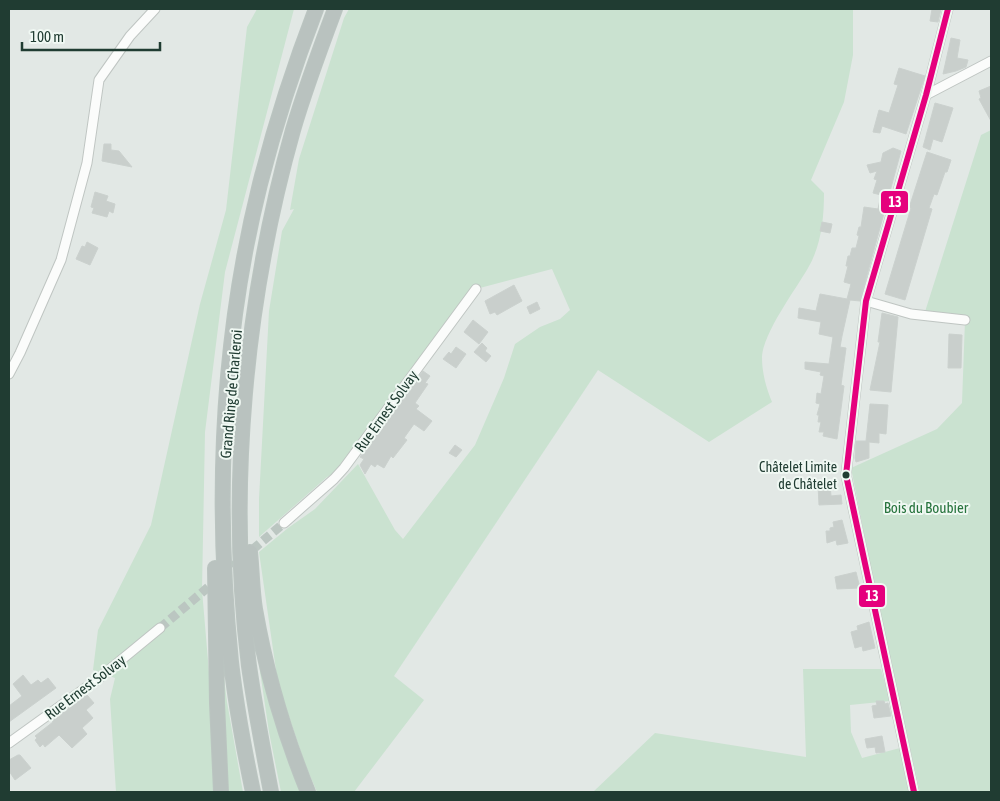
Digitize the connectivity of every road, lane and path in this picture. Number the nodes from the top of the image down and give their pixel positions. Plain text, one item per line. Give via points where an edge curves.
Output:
1 (155, 9) edge
2 (316, 9) edge
3 (335, 9) edge
4 (948, 9) edge
5 (991, 61) edge
6 (926, 95) junction
7 (476, 289) dead end
8 (866, 301) junction
9 (965, 320) dead end
10 (9, 374) edge
11 (240, 455) junction
12 (222, 519) junction
13 (284, 523) tunnel mouth
14 (160, 628) tunnel mouth
15 (9, 743) edge
16 (221, 792) edge
17 (253, 792) edge
18 (271, 792) edge
19 (308, 792) edge
20 (914, 792) edge

1 - 10 street via 130,36 99,80 87,164 61,260
2 - 12 highway, Grand Ring de Charleroi via 277,122 245,255 226,394
3 - 11 highway, Grand Ring de Charleroi via 293,129 277,191 263,259 244,395
4 - 6 street
5 - 6 street
6 - 8 street
7 - 13 street, Rue Ernest Solvay via 344,468
8 - 9 street via 911,314
8 - 20 street via 846,474
11 - 18 highway, Grand Ring de Charleroi via 243,596 249,664
11 - 19 highway via 248,488 255,609 278,708
12 - 16 highway via 215,538
12 - 17 highway, Grand Ring de Charleroi via 232,664
14 - 15 street, Rue Ernest Solvay via 98,679

